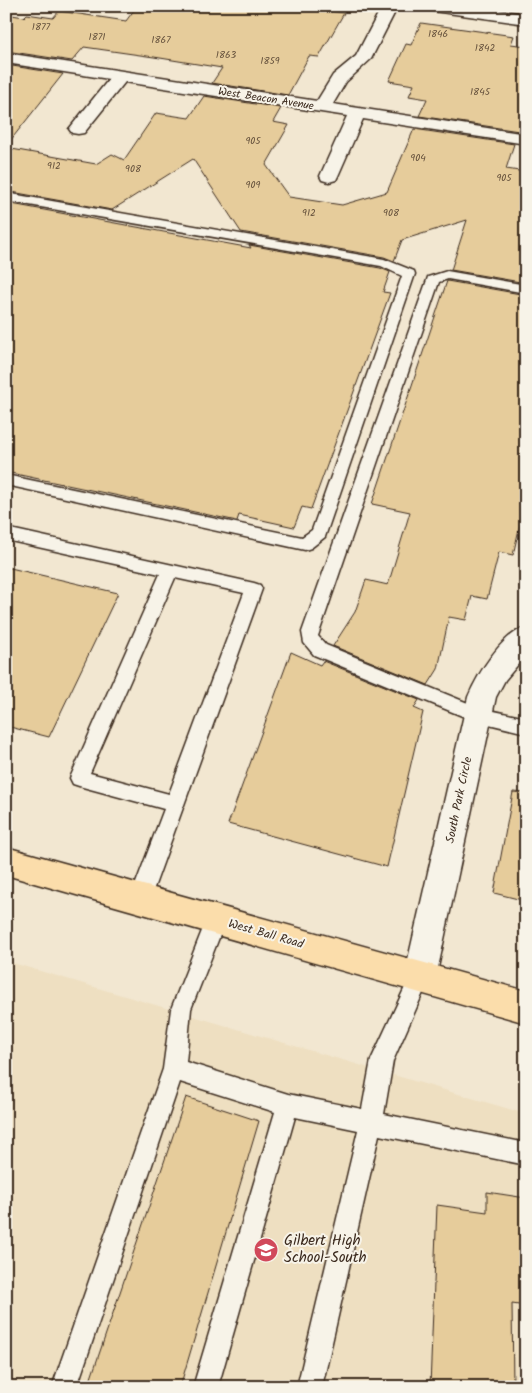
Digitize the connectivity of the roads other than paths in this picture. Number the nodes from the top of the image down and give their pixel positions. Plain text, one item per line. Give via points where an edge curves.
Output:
1 (390, 6) edge
2 (433, 6) edge
3 (526, 19) edge
4 (6, 58) edge
5 (121, 76) junction
6 (322, 108) junction
7 (357, 113) junction
8 (78, 129) dead end
9 (526, 139) edge
10 (329, 176) dead end
11 (6, 197) edge
12 (526, 289) edge
13 (6, 480) edge
14 (6, 534) edge
15 (170, 570) junction
16 (526, 637) edge
17 (478, 715) junction
18 (526, 726) edge
19 (175, 804) junction
20 (6, 861) edge
21 (140, 899) junction
22 (216, 920) junction
23 (420, 977) junction
24 (526, 1007) edge
25 (174, 1069) junction
26 (288, 1105) junction
27 (371, 1122) junction
28 (526, 1154) edge
29 (64, 1387) edge
30 (205, 1387) edge
31 (309, 1387) edge

1 - 6 street via 363,59 339,79
2 - 3 street
4 - 5 street, West Beacon Avenue
5 - 6 street, West Beacon Avenue
5 - 8 street
6 - 7 street, West Beacon Avenue
7 - 9 street, West Beacon Avenue
7 - 10 street
11 - 13 lane via 384,263 409,274 319,533 305,544
12 - 17 lane via 447,274 433,280 310,632 310,638 320,650
14 - 15 lane
15 - 19 lane via 254,589
15 - 19 lane via 79,778
16 - 17 street, South Park Circle via 489,679
17 - 18 lane
17 - 23 street, South Park Circle
19 - 21 lane
20 - 21 main road, West Ball Road
21 - 22 main road, West Ball Road
22 - 23 main road, West Ball Road
22 - 25 lane via 180,1009
23 - 24 main road, West Ball Road
23 - 27 lane via 382,1060
25 - 26 lane
25 - 29 lane
26 - 27 lane
26 - 30 lane
27 - 28 lane
27 - 31 lane

